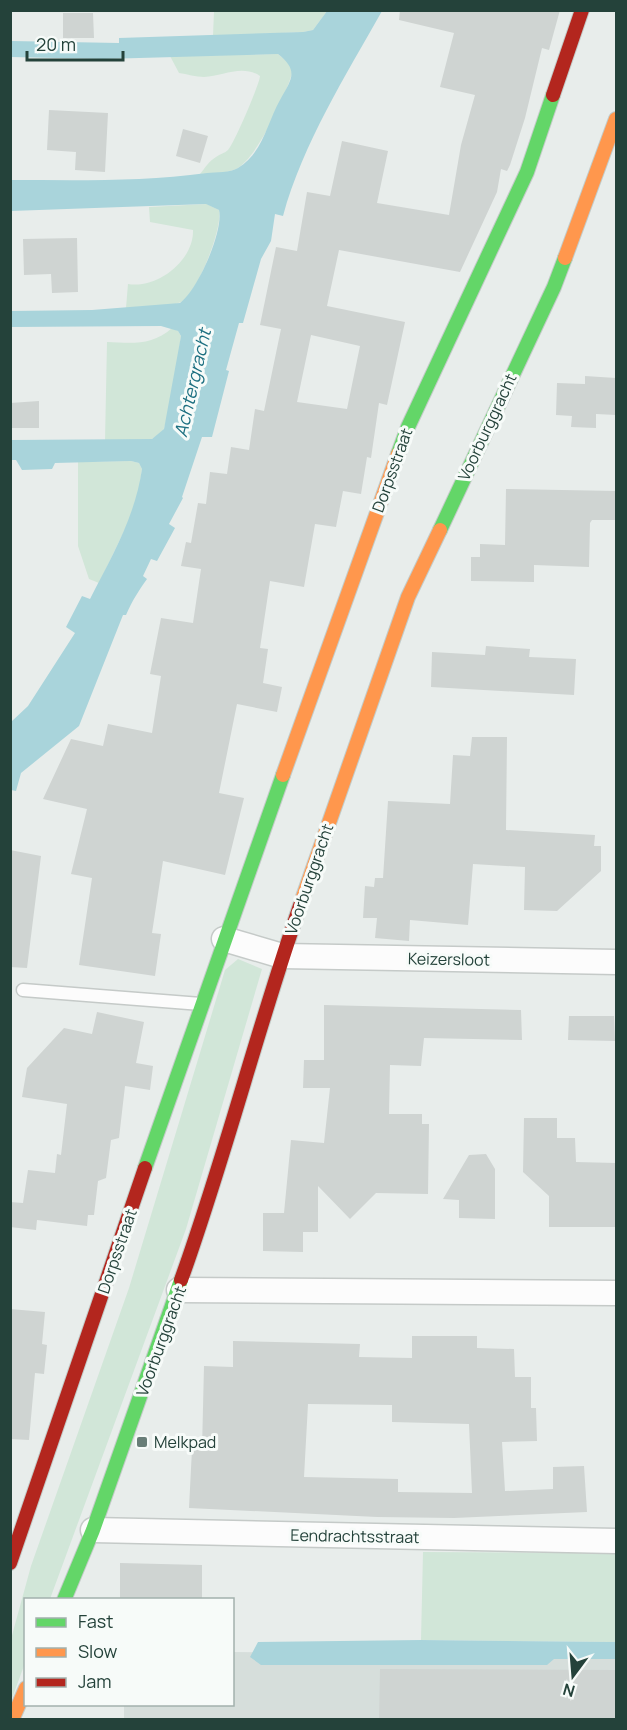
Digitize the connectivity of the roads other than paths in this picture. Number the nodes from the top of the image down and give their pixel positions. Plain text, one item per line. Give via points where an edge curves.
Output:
1 (582, 10) edge
2 (616, 119) edge
3 (606, 174) edge
4 (224, 939) junction
5 (282, 956) junction
6 (616, 962) edge
7 (22, 990) dead end
8 (202, 1004) junction
9 (179, 1290) junction
10 (616, 1293) edge
11 (93, 1530) junction
12 (616, 1541) edge
13 (10, 1563) edge
14 (64, 1598) edge
15 (24, 1692) edge
16 (12, 1719) edge

1 - 4 street, Dorpsstraat via 527,172 408,427
2 - 3 street, Voorburggracht
3 - 5 street, Voorburggracht via 408,597
4 - 5 street
4 - 8 street, Dorpsstraat
5 - 6 street, Keizersloot
5 - 9 street, Voorburggracht via 214,1188
7 - 8 lane
8 - 13 street, Dorpsstraat
9 - 10 street
9 - 11 street, Voorburggracht
11 - 12 street, Eendrachtsstraat
11 - 14 street, Voorburggracht
15 - 16 street

